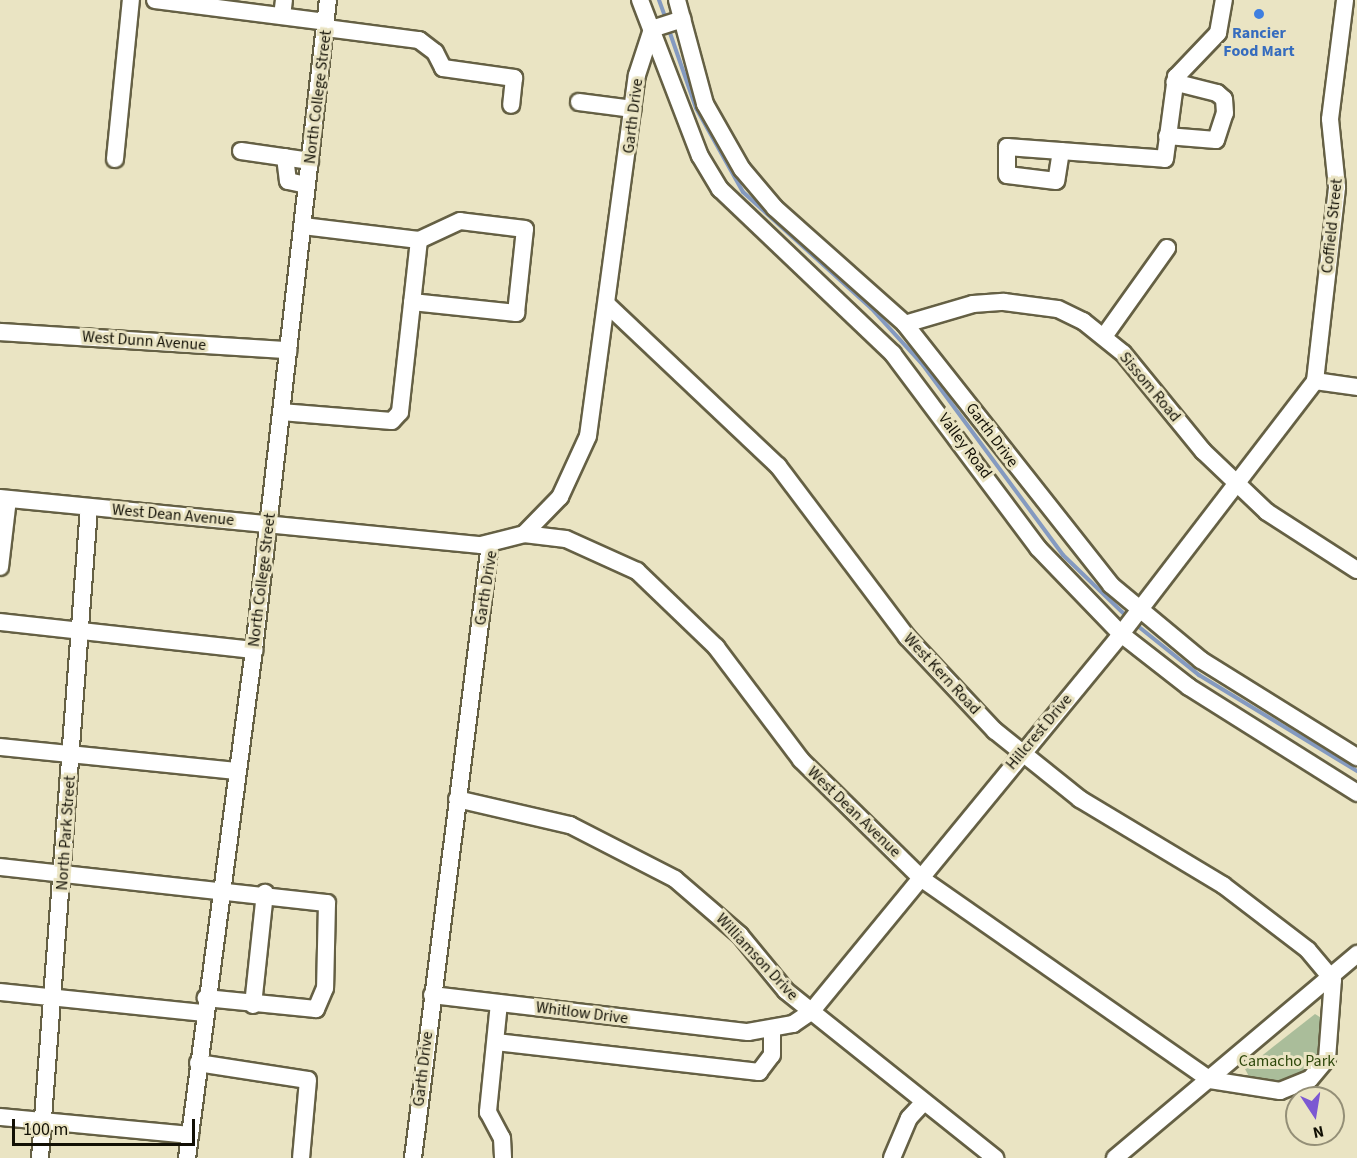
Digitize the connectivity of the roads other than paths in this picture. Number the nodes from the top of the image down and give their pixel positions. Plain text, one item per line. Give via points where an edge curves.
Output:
1 (131, 0) edge
2 (156, 0) edge
3 (328, 0) edge
4 (640, 0) edge
5 (677, 0) edge
6 (1224, 0) edge
7 (1345, 0) edge
8 (189, 2) edge
9 (283, 8) edge
10 (682, 19) junction
11 (326, 25) junction
12 (651, 29) junction
13 (1174, 82) junction
14 (579, 102) dead end
15 (511, 105) dead end
16 (633, 109) junction
17 (1167, 136) junction
18 (241, 151) dead end
19 (1061, 151) dead end
20 (285, 157) junction
21 (116, 159) dead end
22 (310, 161) junction
23 (307, 185) junction
24 (303, 226) junction
25 (419, 240) junction
26 (1167, 248) dead end
27 (412, 302) junction
28 (608, 305) junction
29 (905, 324) junction
30 (0, 332) edge
31 (1105, 335) junction
32 (288, 350) junction
33 (1315, 381) junction
34 (1357, 387) edge
35 (281, 412) junction
36 (1238, 484) junction
37 (4, 499) edge
38 (89, 508) junction
39 (269, 524) junction
40 (525, 534) junction
41 (490, 544) junction
42 (0, 567) edge
43 (1357, 570) edge
44 (1140, 610) junction
45 (0, 622) edge
46 (80, 631) junction
47 (1121, 634) junction
48 (254, 650) junction
49 (0, 747) edge
50 (1020, 754) junction
51 (71, 755) junction
52 (1357, 757) edge
53 (236, 771) junction
54 (1357, 793) edge
55 (457, 800) junction
56 (0, 867) edge
57 (63, 873) junction
58 (922, 879) junction
59 (223, 888) junction
60 (265, 892) junction
61 (1357, 954) edge
62 (1333, 980) junction
63 (0, 992) edge
64 (432, 996) junction
65 (54, 997) junction
66 (499, 1003) junction
67 (205, 1005) junction
68 (253, 1005) junction
69 (811, 1012) junction
70 (772, 1029) junction
71 (731, 1030) joint
72 (496, 1042) junction
73 (198, 1063) junction
74 (1210, 1080) junction
75 (924, 1102) junction
76 (0, 1117) edge
77 (44, 1121) junction
78 (190, 1135) junction
79 (40, 1158) edge
80 (187, 1158) edge
81 (301, 1158) edge
82 (413, 1158) edge
83 (503, 1158) edge
84 (892, 1158) edge
85 (995, 1158) edge
86 (1115, 1158) edge

1 - 21 street
2 - 8 street
3 - 11 street, North College Street
4 - 12 street
5 - 10 street, Garth Drive
6 - 13 street via 1218,33
7 - 33 street, Coffield Street via 1330,119 1337,187
8 - 9 street
9 - 11 street
10 - 12 street
10 - 29 street, Garth Drive via 705,105 742,169 775,208
11 - 15 street via 419,40 435,52 443,68 514,78
11 - 22 street, North College Street
12 - 16 street, Garth Drive
12 - 47 street, Valley Road via 699,156 720,189 893,354 1038,548
13 - 17 street
13 - 17 street via 1217,93 1224,99 1225,113 1216,140
14 - 16 street
16 - 28 street, Garth Drive
17 - 19 street via 1165,159
18 - 20 street
20 - 22 street
20 - 23 street via 288,181
22 - 23 street, North College Street
23 - 24 street, North College Street
24 - 25 street
24 - 32 street, North College Street
25 - 27 street
25 - 27 street via 460,221 525,230 516,313
26 - 31 street
27 - 35 street via 400,412 392,421
28 - 40 street, Garth Drive via 596,395 576,470 560,497
28 - 50 street, West Kern Road via 778,466 907,637
29 - 31 street, Sissom Road via 973,304 1035,303 1059,309
29 - 44 street, Garth Drive via 1059,526
30 - 32 street, West Dunn Avenue
31 - 36 street, Sissom Road
32 - 35 street, North College Street
33 - 34 street
33 - 36 street, Hillcrest Drive
35 - 39 street, North College Street
36 - 43 street, Sissom Road via 1300,537
36 - 44 street, Hillcrest Drive
37 - 38 street, West Dean Avenue
37 - 42 street
38 - 39 street, West Dean Avenue
38 - 46 street, North Park Street
39 - 41 street, West Dean Avenue
39 - 48 street, North College Street
40 - 41 street, Garth Drive
40 - 58 street, West Dean Avenue via 548,533 610,556 682,609 801,760
41 - 55 street, Garth Drive
44 - 47 street, Hillcrest Drive
44 - 52 street, Garth Drive via 1201,660
45 - 46 street
46 - 48 street
46 - 51 street, North Park Street
47 - 50 street, Hillcrest Drive
47 - 54 street, Valley Road via 1189,687
48 - 53 street, North College Street
49 - 51 street
50 - 58 street, Hillcrest Drive
50 - 62 street, West Kern Road via 1080,800 1293,934
51 - 53 street
51 - 57 street, North Park Street
53 - 59 street, North College Street
55 - 64 street, Garth Drive
55 - 69 street, Williamson Drive via 570,825 642,859 722,916
56 - 57 street
57 - 59 street
57 - 65 street, North Park Street
58 - 69 street, Hillcrest Drive
58 - 74 street, West Dean Avenue
59 - 60 street
59 - 67 street, North College Street
60 - 68 street
60 - 68 street via 327,903 325,988 322,1002 306,1012
61 - 62 street
62 - 74 street
62 - 74 street via 1332,1040 1327,1059 1310,1079 1280,1091
63 - 65 street
64 - 66 street, Whitlow Drive
64 - 82 street, Garth Drive
65 - 67 street
65 - 77 street, North Park Street
66 - 71 street, Whitlow Drive
66 - 72 street
67 - 68 street
67 - 73 street, North College Street
69 - 70 street, Hillcrest Drive
69 - 75 street, Williamson Drive
70 - 71 street, Hillcrest Drive
70 - 72 street via 772,1055 759,1072
72 - 83 street via 488,1112 502,1138
73 - 78 street, North College Street
73 - 81 street via 309,1080
74 - 86 street
75 - 84 street via 909,1118
75 - 85 street, Williamson Drive
76 - 77 street
77 - 78 street
77 - 79 street, North Park Street
78 - 80 street, North College Street

